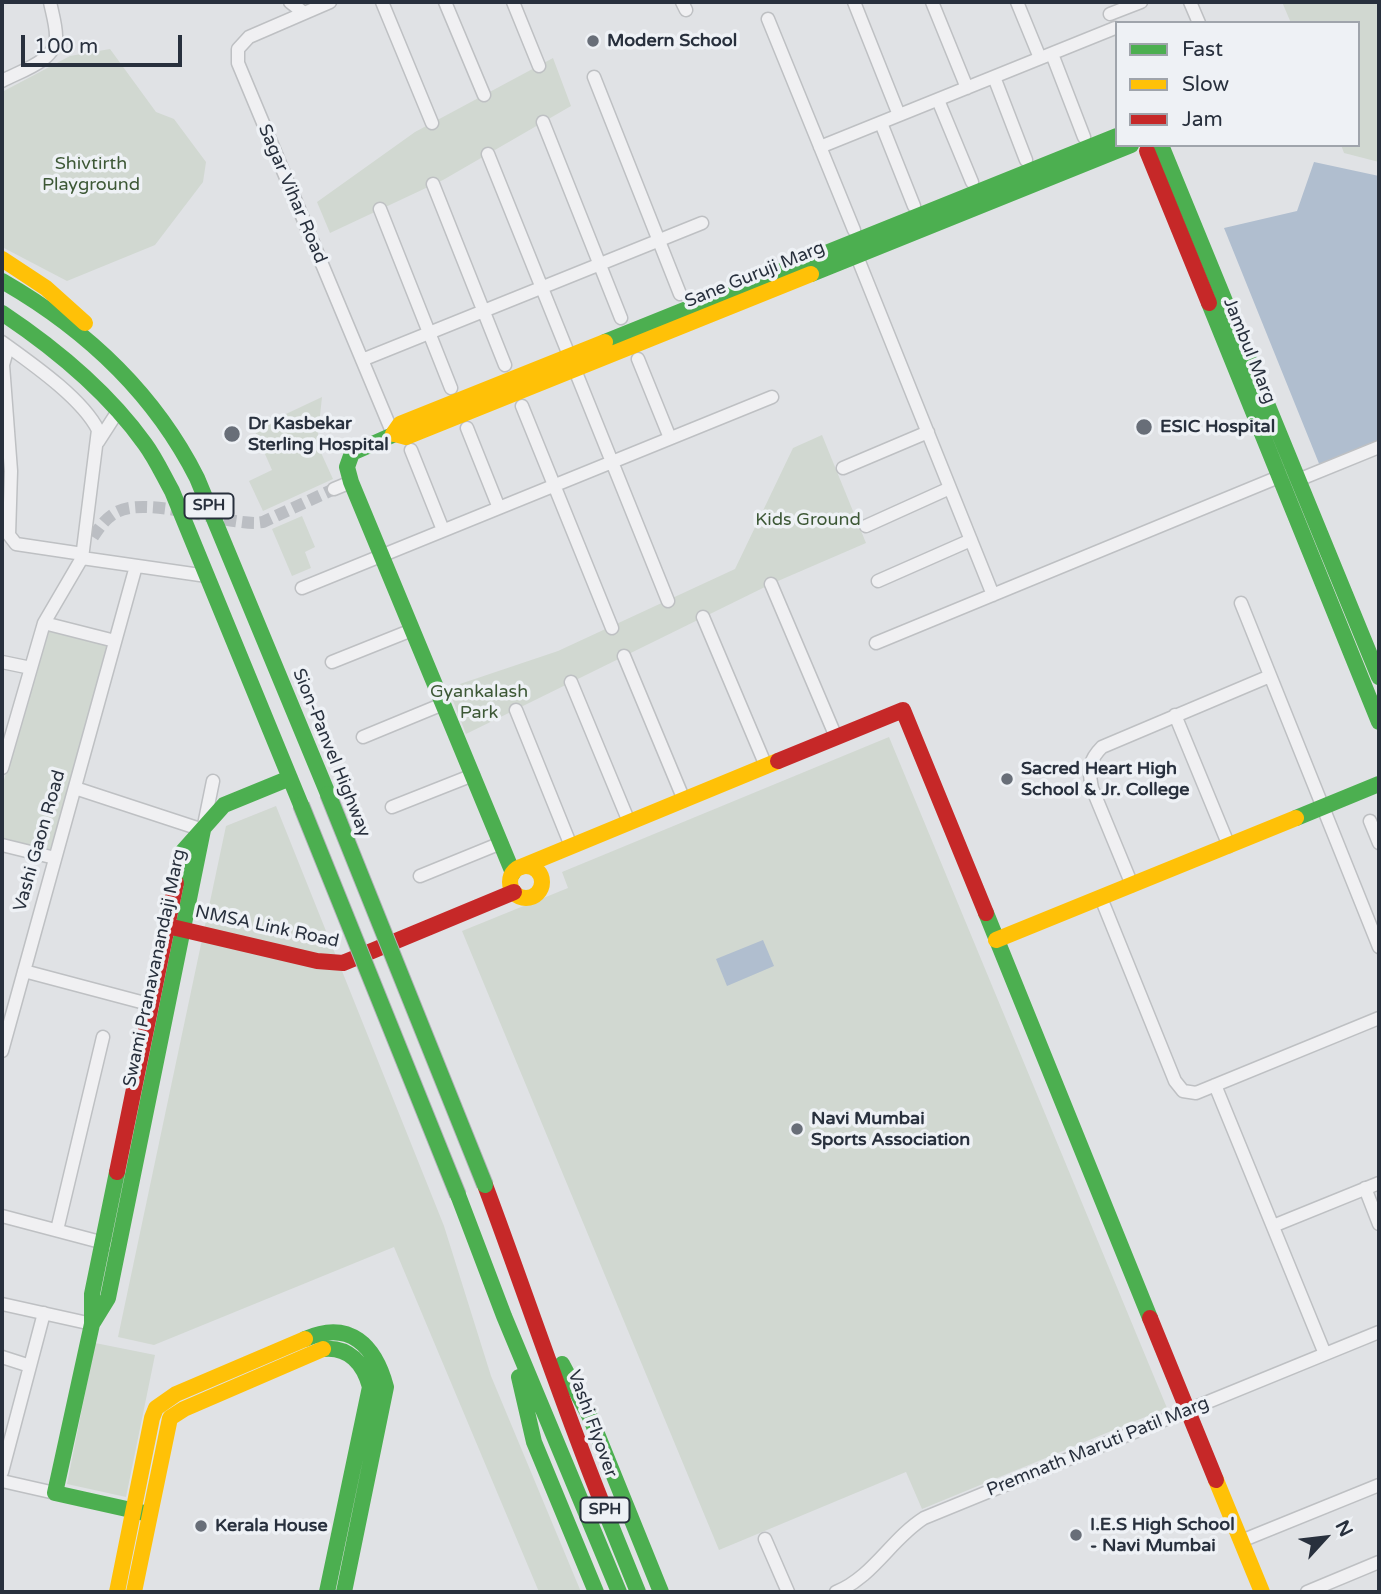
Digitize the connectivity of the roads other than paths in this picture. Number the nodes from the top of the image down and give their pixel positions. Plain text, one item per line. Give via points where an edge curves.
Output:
1 (50, 2) edge
2 (289, 2) edge
3 (330, 2) edge
4 (382, 2) edge
5 (445, 2) edge
6 (513, 2) edge
7 (853, 2) edge
8 (932, 2) edge
9 (1017, 2) edge
10 (1141, 2) edge
11 (1190, 2) edge
12 (1107, 8) edge
13 (304, 13) junction
14 (768, 19) dead end
15 (1198, 21) edge
16 (1115, 28) edge
17 (1115, 30) edge
18 (1046, 56) junction
19 (539, 66) dead end
20 (994, 77) junction
21 (594, 78) dead end
22 (2, 81) edge
23 (967, 88) junction
24 (484, 95) dead end
25 (938, 100) junction
26 (900, 115) junction
27 (543, 122) dead end
28 (432, 123) dead end
29 (881, 123) junction
30 (1084, 136) dead end
31 (1115, 137) edge
32 (820, 147) junction
33 (1143, 147) edge
34 (1146, 147) edge
35 (488, 154) dead end
36 (1026, 160) dead end
37 (971, 182) dead end
38 (433, 184) dead end
39 (914, 206) dead end
40 (380, 209) dead end
41 (702, 223) dead end
42 (659, 240) junction
43 (854, 243) junction
44 (2, 259) edge
45 (600, 264) junction
46 (2, 281) edge
47 (541, 287) junction
48 (680, 294) dead end
49 (484, 310) junction
50 (2, 313) edge
51 (621, 318) dead end
52 (429, 332) junction
53 (5, 344) edge
54 (362, 359) junction
55 (638, 359) dead end
56 (571, 363) junction
57 (505, 365) dead end
58 (451, 388) dead end
59 (141, 393) junction
60 (772, 397) dead end
61 (522, 406) dead end
62 (118, 411) junction
63 (467, 428) dead end
64 (928, 432) junction
65 (393, 435) junction
66 (670, 438) junction
67 (97, 442) junction
68 (1379, 447) edge
69 (411, 450) dead end
70 (611, 462) junction
71 (843, 468) dead end
72 (1291, 476) junction
73 (351, 482) junction
74 (553, 485) junction
75 (950, 488) junction
76 (334, 489) tunnel mouth
77 (499, 508) junction
78 (866, 526) dead end
79 (443, 530) junction
80 (93, 537) tunnel mouth
81 (971, 540) junction
82 (381, 555) junction
83 (82, 556) junction
84 (136, 566) junction
85 (207, 576) junction
86 (878, 581) dead end
87 (771, 584) dead end
88 (302, 588) dead end
89 (993, 595) junction
90 (668, 601) dead end
91 (1241, 603) dead end
92 (704, 617) dead end
93 (44, 623) junction
94 (612, 628) dead end
95 (412, 630) junction
96 (116, 641) junction
97 (876, 643) dead end
98 (624, 656) dead end
99 (2, 662) edge
100 (332, 662) dead end
101 (31, 668) junction
102 (1270, 676) junction
103 (1379, 677) edge
104 (571, 682) dead end
105 (443, 704) junction
106 (516, 710) dead end
107 (1175, 715) junction
108 (1379, 722) edge
109 (363, 737) dead end
110 (836, 737) junction
111 (5, 743) edge
112 (766, 766) junction
113 (2, 768) edge
114 (472, 775) junction
115 (290, 778) junction
116 (213, 781) dead end
117 (1379, 784) edge
118 (75, 788) junction
119 (684, 800) junction
120 (392, 807) dead end
121 (1323, 807) junction
122 (1370, 821) dead end
123 (629, 822) junction
124 (203, 830) junction
125 (501, 843) junction
126 (1379, 843) edge
127 (2, 845) edge
128 (571, 846) junction
129 (1229, 846) junction
130 (55, 858) junction
131 (517, 870) junction
132 (420, 876) dead end
133 (1132, 885) junction
134 (541, 890) junction
135 (514, 892) junction
136 (1101, 898) junction
137 (1373, 914) edge
138 (175, 927) junction
139 (996, 940) junction
140 (1379, 947) edge
141 (24, 971) junction
142 (159, 1006) junction
143 (1379, 1018) edge
144 (103, 1037) dead end
145 (2, 1051) edge
146 (1215, 1085) junction
147 (1379, 1183) edge
148 (1365, 1188) junction
149 (2, 1216) edge
150 (1379, 1224) edge
151 (1273, 1226) junction
152 (57, 1230) junction
153 (111, 1245) junction
154 (2, 1304) edge
155 (530, 1306) junction
156 (44, 1313) junction
157 (504, 1316) junction
158 (92, 1324) junction
159 (1379, 1332) edge
160 (1325, 1354) junction
161 (2, 1357) edge
162 (30, 1366) junction
163 (1188, 1410) junction
164 (2, 1472) edge
165 (2, 1481) edge
166 (1379, 1485) edge
167 (55, 1493) junction
168 (141, 1512) junction
169 (765, 1539) dead end
170 (1241, 1541) junction
171 (1379, 1562) edge
172 (856, 1588) edge
173 (117, 1592) edge
174 (134, 1592) edge
175 (327, 1592) edge
176 (344, 1592) edge
177 (596, 1592) edge
178 (619, 1592) edge
179 (638, 1592) edge
180 (661, 1592) edge
181 (788, 1592) edge
182 (836, 1592) edge
183 (1262, 1592) edge
184 (1307, 1592) edge

1 - 22 street via 57,38 51,52
2 - 13 street
3 - 13 street, Sagar Vihar Road
4 - 28 street
5 - 24 street
6 - 19 street
7 - 26 street
8 - 23 street
9 - 18 street
10 - 12 street
11 - 15 street
12 - 16 street
13 - 54 street, Sagar Vihar Road via 249,37 239,50 238,63
14 - 32 street
17 - 18 street
18 - 20 street
18 - 30 street
20 - 23 street
20 - 36 street
21 - 42 street
23 - 25 street
25 - 26 street
25 - 37 street
26 - 29 street
27 - 45 street
29 - 32 street
29 - 39 street
31 - 43 main road, Sane Guruji Marg
32 - 43 street
33 - 43 main road, Sane Guruji Marg
34 - 72 main road, Jambul Marg
35 - 47 street
38 - 49 street
40 - 52 street
41 - 42 street
42 - 45 street
42 - 48 street
43 - 56 main road, Sane Guruji Marg
43 - 64 street
44 - 59 main road via 29,273 84,321
45 - 47 street
45 - 51 street
46 - 59 main road, Sion-Panvel Highway / SPH via 66,323
47 - 49 street
47 - 56 street
49 - 52 street
49 - 57 street
50 - 62 main road, SPH via 48,345
52 - 54 street
52 - 58 street
53 - 67 street via 35,365 93,420
53 - 83 street via 9,535 16,544
54 - 65 street, Sagar Vihar Road
55 - 66 street
56 - 65 main road, Sane Guruji Marg via 400,424
56 - 70 street
59 - 155 main road, Sion-Panvel Highway / SPH, bridge via 170,430 197,478 328,794
60 - 66 street
61 - 74 street
62 - 67 street
62 - 85 main road, SPH via 146,446 172,491
63 - 77 street
64 - 71 street
64 - 75 street
65 - 73 main road, Sane Guruji Marg via 352,453 348,467
66 - 70 street
67 - 83 street
68 - 72 street
69 - 79 street
70 - 74 street
70 - 90 street
72 - 89 street
72 - 103 main road, Jambul Marg
72 - 108 main road, Jambul Marg
73 - 76 street
73 - 82 main road
74 - 77 street
74 - 94 street
75 - 78 street
75 - 81 street
77 - 79 street
79 - 82 street
80 - 83 street
81 - 86 street
81 - 89 street
82 - 88 street
82 - 95 main road
83 - 84 street
83 - 93 street
84 - 85 street
84 - 96 street, Vashi Gaon Road
85 - 115 main road, SPH
87 - 110 street
89 - 97 street
91 - 102 street
92 - 112 street
93 - 96 street
93 - 101 street
95 - 100 street
95 - 105 main road
96 - 118 street, Vashi Gaon Road
98 - 119 street
99 - 101 street
101 - 111 street
102 - 107 street
102 - 121 street
104 - 123 street
105 - 109 street
105 - 114 main road
106 - 128 street
107 - 129 street
107 - 133 street via 1102,747 1091,758 1092,788
110 - 112 main road
110 - 139 main road via 902,709
111 - 113 street
112 - 119 main road
114 - 120 street
114 - 125 main road
115 - 124 main road via 228,802
115 - 157 main road, SPH, bridge
116 - 124 street
117 - 121 main road
118 - 124 street
118 - 130 street, Vashi Gaon Road
119 - 123 main road
121 - 129 main road
121 - 137 street
122 - 126 street
123 - 128 main road
124 - 138 main road, Swami Pranavanandaji Marg
125 - 131 main road
125 - 132 street
127 - 130 street
128 - 131 main road
128 - 134 main road via 553,866
129 - 133 main road
130 - 141 street, Vashi Gaon Road
131 - 134 main road via 532,867 542,879
131 - 135 main road via 510,883
133 - 136 main road
134 - 135 main road via 528,898
135 - 138 main road, NMSA Link Road via 343,963
136 - 139 main road
136 - 146 street via 1175,1081 1183,1091 1196,1093
137 - 140 street
138 - 142 main road, Swami Pranavanandaji Marg
139 - 163 main road
141 - 142 street
141 - 145 street, Vashi Gaon Road
142 - 153 main road, Swami Pranavanandaji Marg
143 - 146 street
144 - 152 street
146 - 151 street
147 - 148 street
148 - 150 street
148 - 151 street
149 - 152 street
151 - 160 street
152 - 153 street
153 - 158 main road, Swami Pranavanandaji Marg via 108,1298
154 - 156 street
155 - 179 main road, Vashi Flyover / SPH via 571,1427
155 - 180 main road via 591,1419
156 - 158 street
156 - 162 street
157 - 177 main road via 534,1442
157 - 178 main road, Vashi Flyover / SPH
158 - 167 main road, Swami Pranavanandaji Marg
159 - 160 street, Premnath Maruti Patil Marg
160 - 163 street, Premnath Maruti Patil Marg
161 - 162 street
162 - 164 street
163 - 170 main road
163 - 172 street, Premnath Maruti Patil Marg via 924,1518
165 - 167 street
166 - 170 street
167 - 168 main road
168 - 173 main road
168 - 174 main road
168 - 175 main road via 170,1418 317,1351 338,1347 361,1363 370,1387
168 - 176 main road via 156,1408 324,1331 341,1331 359,1339 373,1353 383,1369 386,1387
169 - 181 street
170 - 183 main road
171 - 184 street
172 - 182 street, Premnath Maruti Patil Marg

